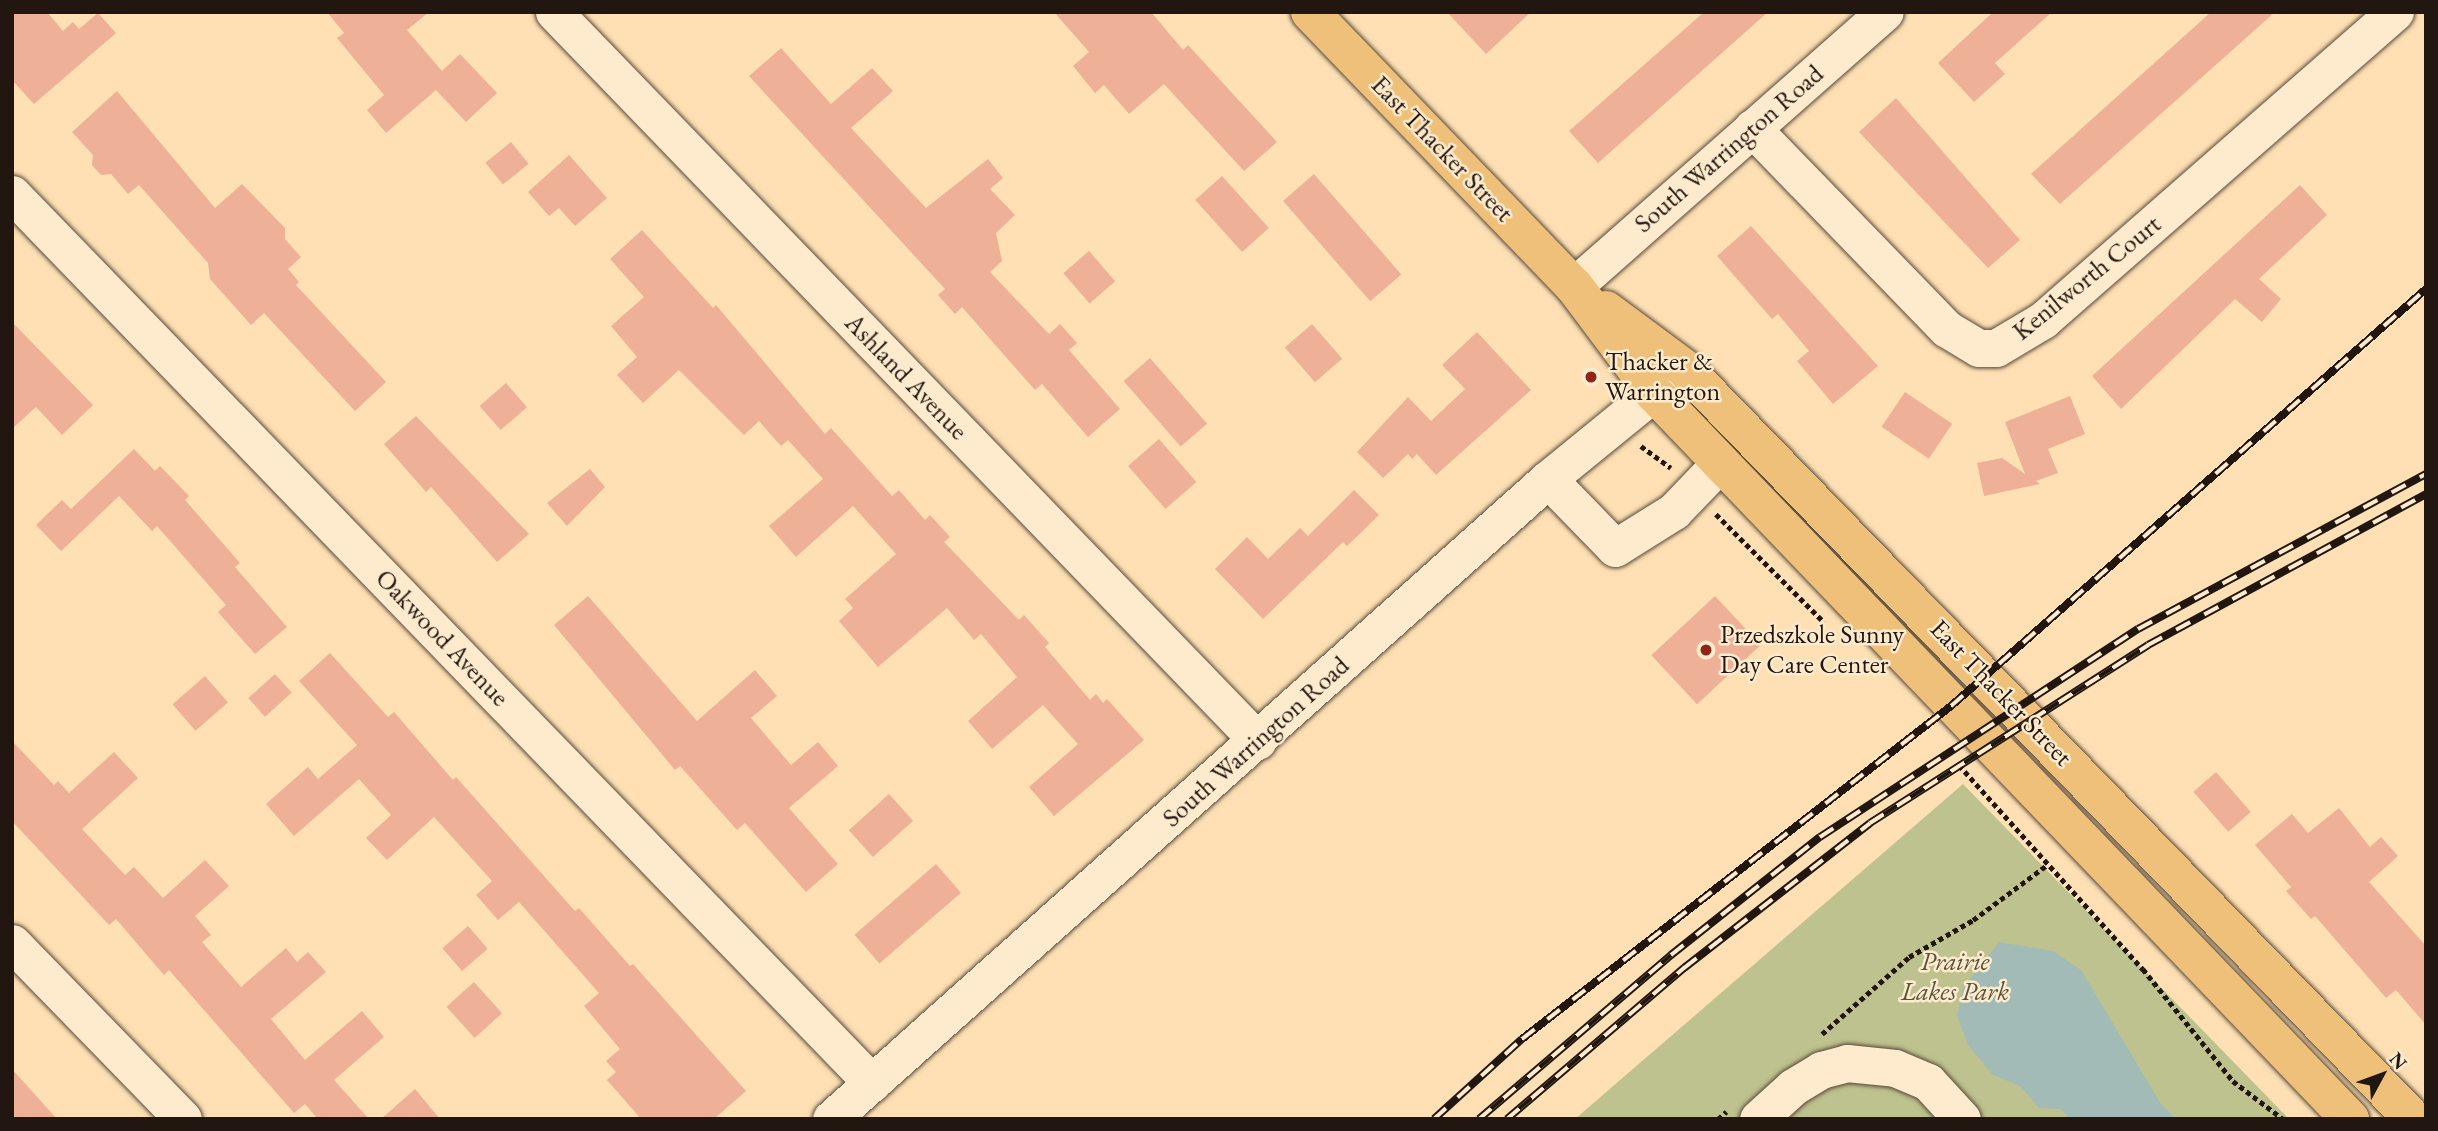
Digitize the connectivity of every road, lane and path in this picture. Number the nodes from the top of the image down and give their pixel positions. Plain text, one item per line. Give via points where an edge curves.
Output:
1 (554, 12) edge
2 (1310, 12) edge
3 (1885, 12) edge
4 (2395, 12) edge
5 (1752, 128) junction
6 (12, 194) edge
7 (1574, 286) junction
8 (1684, 368) junction
9 (1654, 393) junction
10 (1641, 446) dead end
11 (1720, 463) junction
12 (1548, 479) junction
13 (1693, 490) junction
14 (1836, 629) dead end
15 (1258, 741) junction
16 (1953, 758) dead end
17 (2047, 865) junction
18 (12, 943) edge
19 (1820, 1035) dead end
20 (872, 1083) junction
21 (183, 1119) edge
22 (831, 1119) edge
23 (1758, 1119) edge
24 (1962, 1119) edge
25 (2283, 1119) edge
26 (2350, 1119) edge
27 (2413, 1119) edge

1 - 15 street, Ashland Avenue
2 - 7 main road, East Thacker Street
3 - 5 street, South Warrington Road
4 - 5 street, Kenilworth Court via 2043,320 1996,348 1979,348 1947,329
5 - 7 street, South Warrington Road
6 - 20 street, Oakwood Avenue
7 - 8 main road, East Thacker Street
7 - 9 main road, East Thacker Street
8 - 9 street, South Warrington Road
8 - 27 main road, East Thacker Street
9 - 11 main road, East Thacker Street
9 - 12 street, South Warrington Road
10 - 13 path
11 - 13 street
11 - 26 main road, East Thacker Street
12 - 13 street via 1615,548 1646,532
12 - 15 street, South Warrington Road
13 - 14 path via 1816,617
15 - 20 street, South Warrington Road
16 - 17 path
17 - 19 path via 1973,920 1909,957
17 - 25 path via 2143,969 2233,1081
18 - 21 street
20 - 22 street, South Warrington Road
23 - 24 street via 1793,1087 1821,1070 1847,1063 1895,1068 1928,1082

